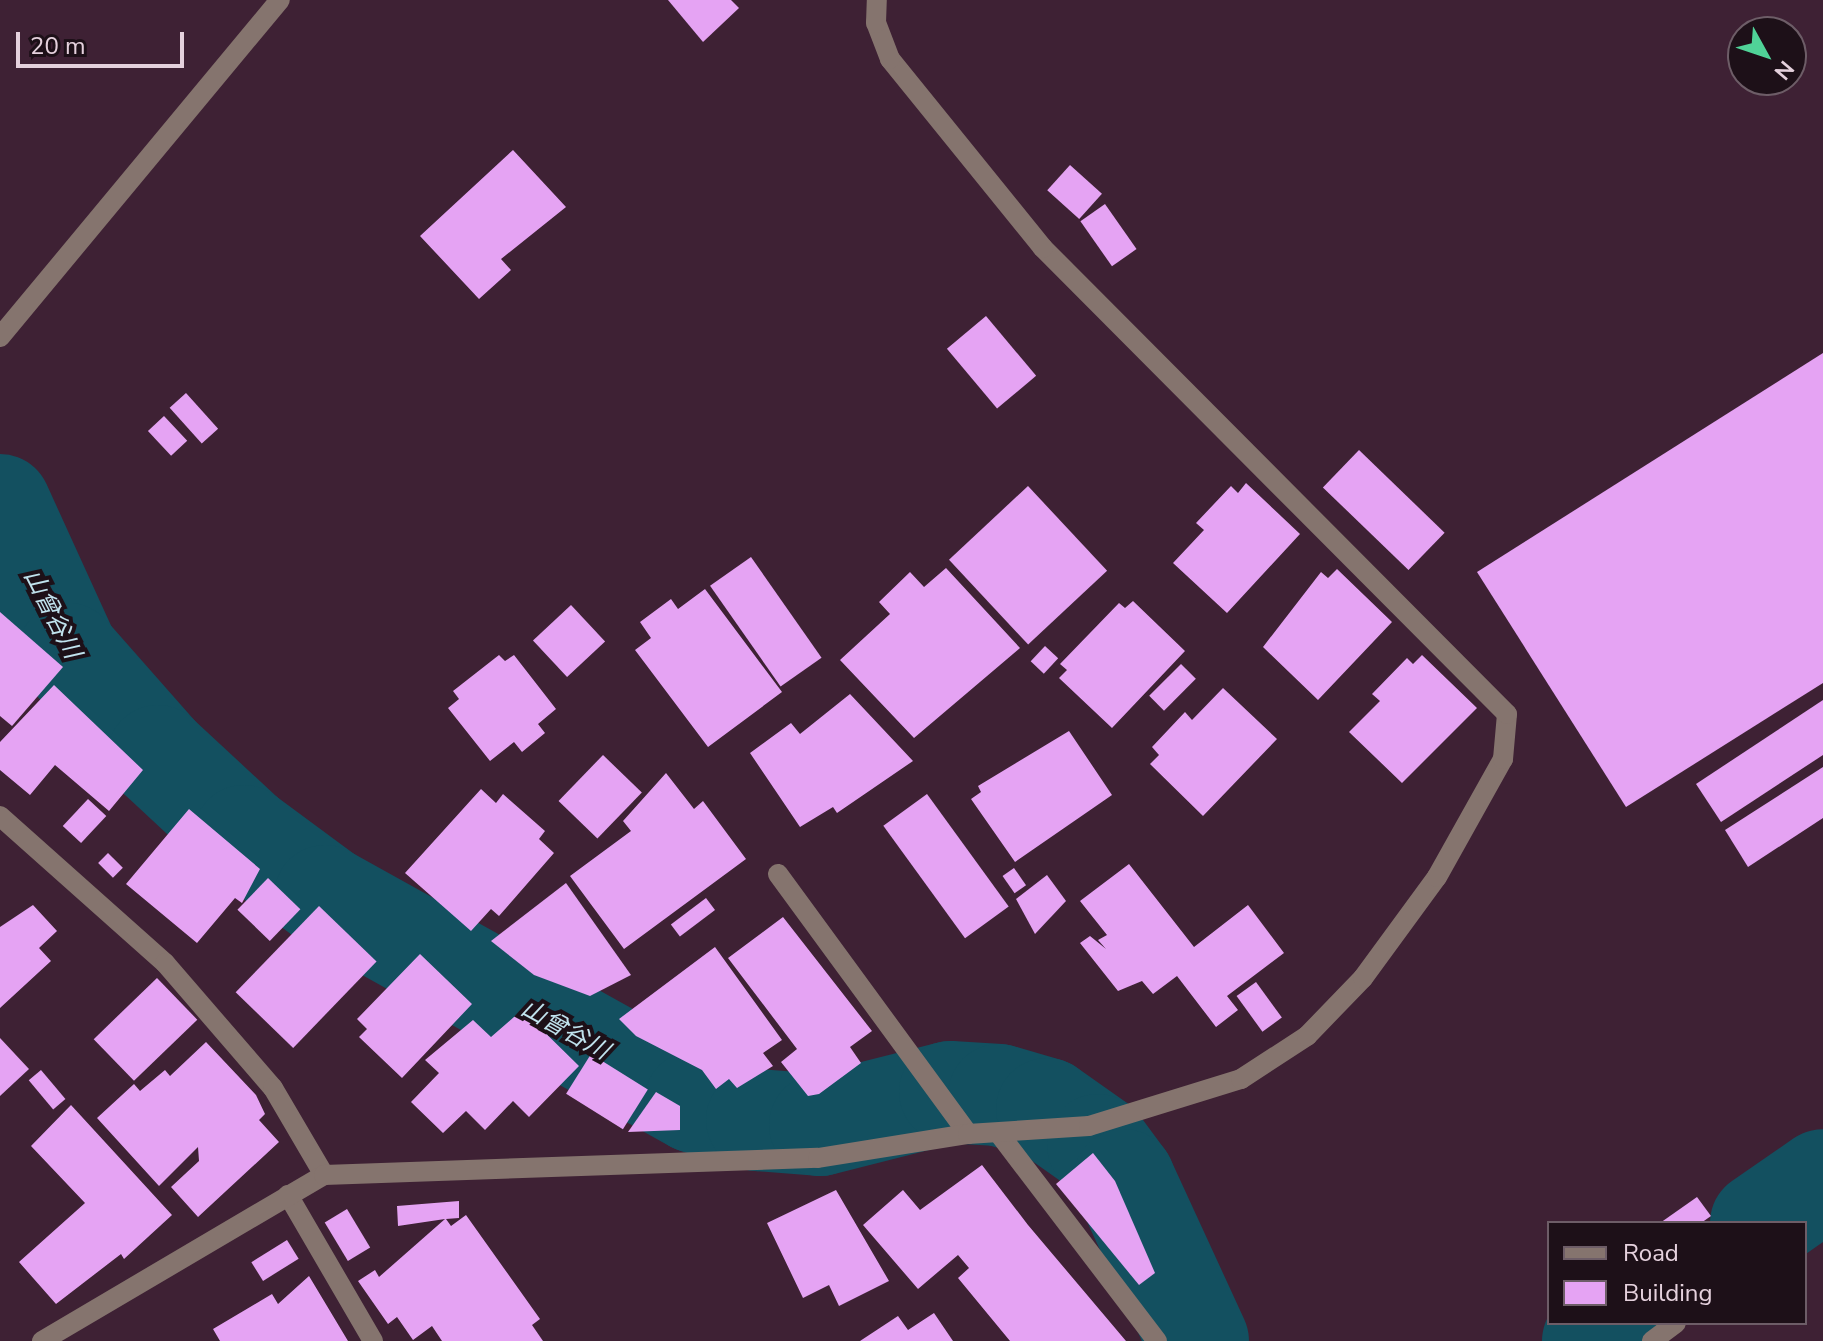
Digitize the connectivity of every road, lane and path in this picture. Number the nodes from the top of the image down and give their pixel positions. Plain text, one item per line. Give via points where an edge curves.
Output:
1 (280, 0) edge
2 (877, 0) edge
3 (0, 337) edge
4 (0, 816) edge
5 (778, 874) dead end
6 (968, 1134) junction
7 (1000, 1135) junction
8 (324, 1175) junction
9 (288, 1195) junction
10 (1673, 1325) edge
11 (43, 1341) edge
12 (373, 1341) edge
13 (1157, 1341) edge
14 (1652, 1341) edge

1 - 3 street
2 - 7 street via 876,23 890,59 1043,248 1507,714 1503,759 1437,877 1363,978 1307,1036 1241,1079 1089,1126
4 - 8 street via 165,963 273,1088
5 - 6 street
6 - 7 street
6 - 8 street via 818,1158
7 - 13 street
8 - 9 street
9 - 11 street
9 - 12 street
10 - 14 street

